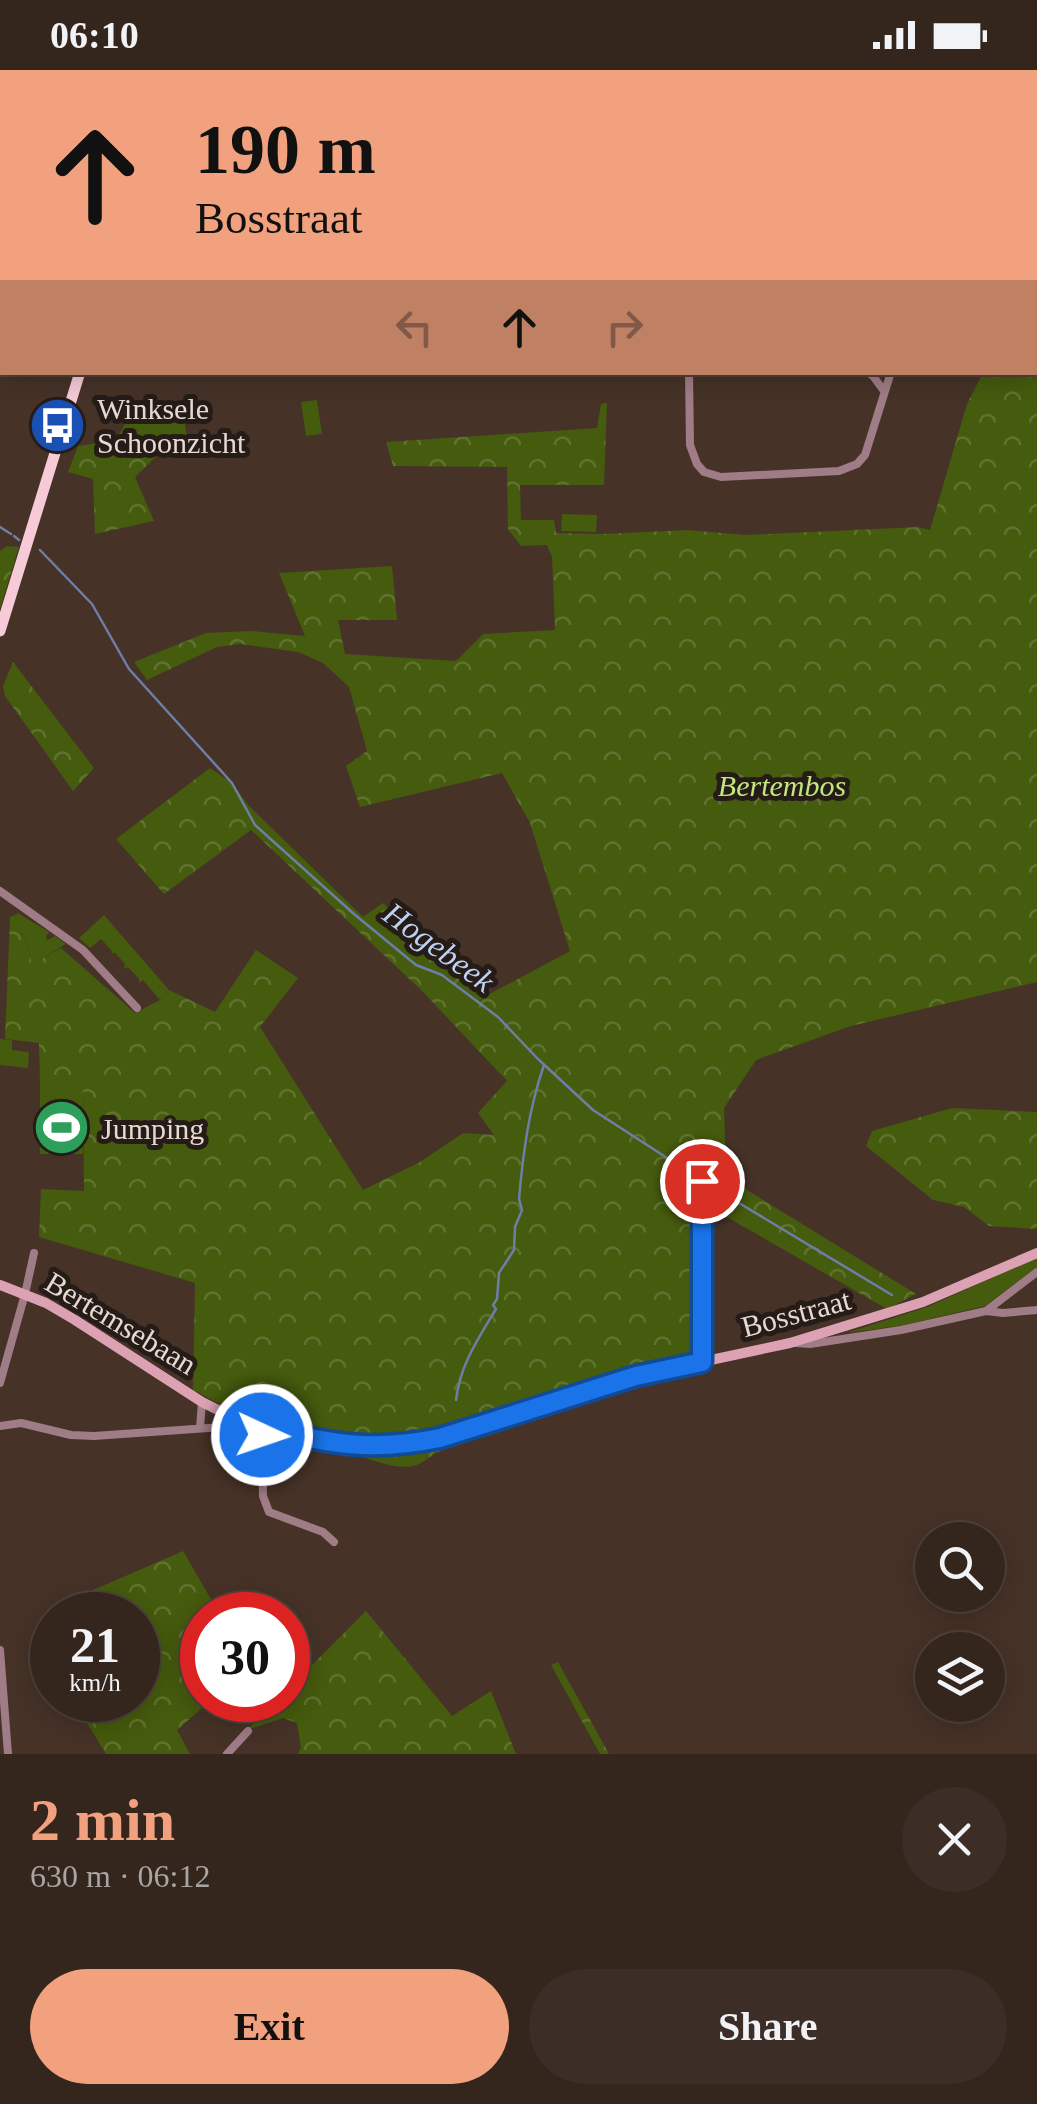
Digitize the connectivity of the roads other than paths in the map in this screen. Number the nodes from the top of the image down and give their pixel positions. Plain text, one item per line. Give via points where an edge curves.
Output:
1 (79, 375) edge
2 (689, 375) edge
3 (871, 375) edge
4 (889, 375) edge
5 (884, 391) junction
6 (0, 631) edge
7 (0, 891) edge
8 (137, 1008) dead end
9 (702, 1181) dead end
10 (34, 1253) dead end
11 (1037, 1253) edge
12 (1037, 1272) edge
13 (0, 1284) edge
14 (25, 1294) junction
15 (1037, 1310) edge
16 (986, 1311) junction
17 (790, 1343) junction
18 (702, 1362) junction
19 (0, 1383) edge
20 (202, 1402) junction
21 (246, 1422) junction
22 (0, 1426) edge
23 (200, 1428) junction
24 (264, 1428) junction
25 (448, 1436) joint
26 (334, 1542) dead end
27 (0, 1650) edge
28 (248, 1731) dead end
29 (8, 1754) edge
30 (226, 1754) edge

1 - 6 main road
2 - 5 street via 693,455 704,472 721,476 851,468 865,455
3 - 5 street
4 - 5 street
7 - 8 street via 83,950
9 - 18 street
10 - 14 street
11 - 17 street, Bosstraat via 924,1302
12 - 16 street
13 - 14 street, Bertemsebaan
14 - 19 street
14 - 20 street, Bertemsebaan
15 - 16 street
16 - 17 street via 883,1333
17 - 18 street, Bosstraat
18 - 25 street, Bosstraat via 636,1376
20 - 21 street, Bertemsebaan
20 - 23 street
21 - 23 street
21 - 24 street, Bertemsebaan
22 - 23 street via 20,1423 94,1436
24 - 25 street, Bertemsebaan via 367,1447
24 - 26 street via 263,1496 270,1512
27 - 29 street
28 - 30 street

